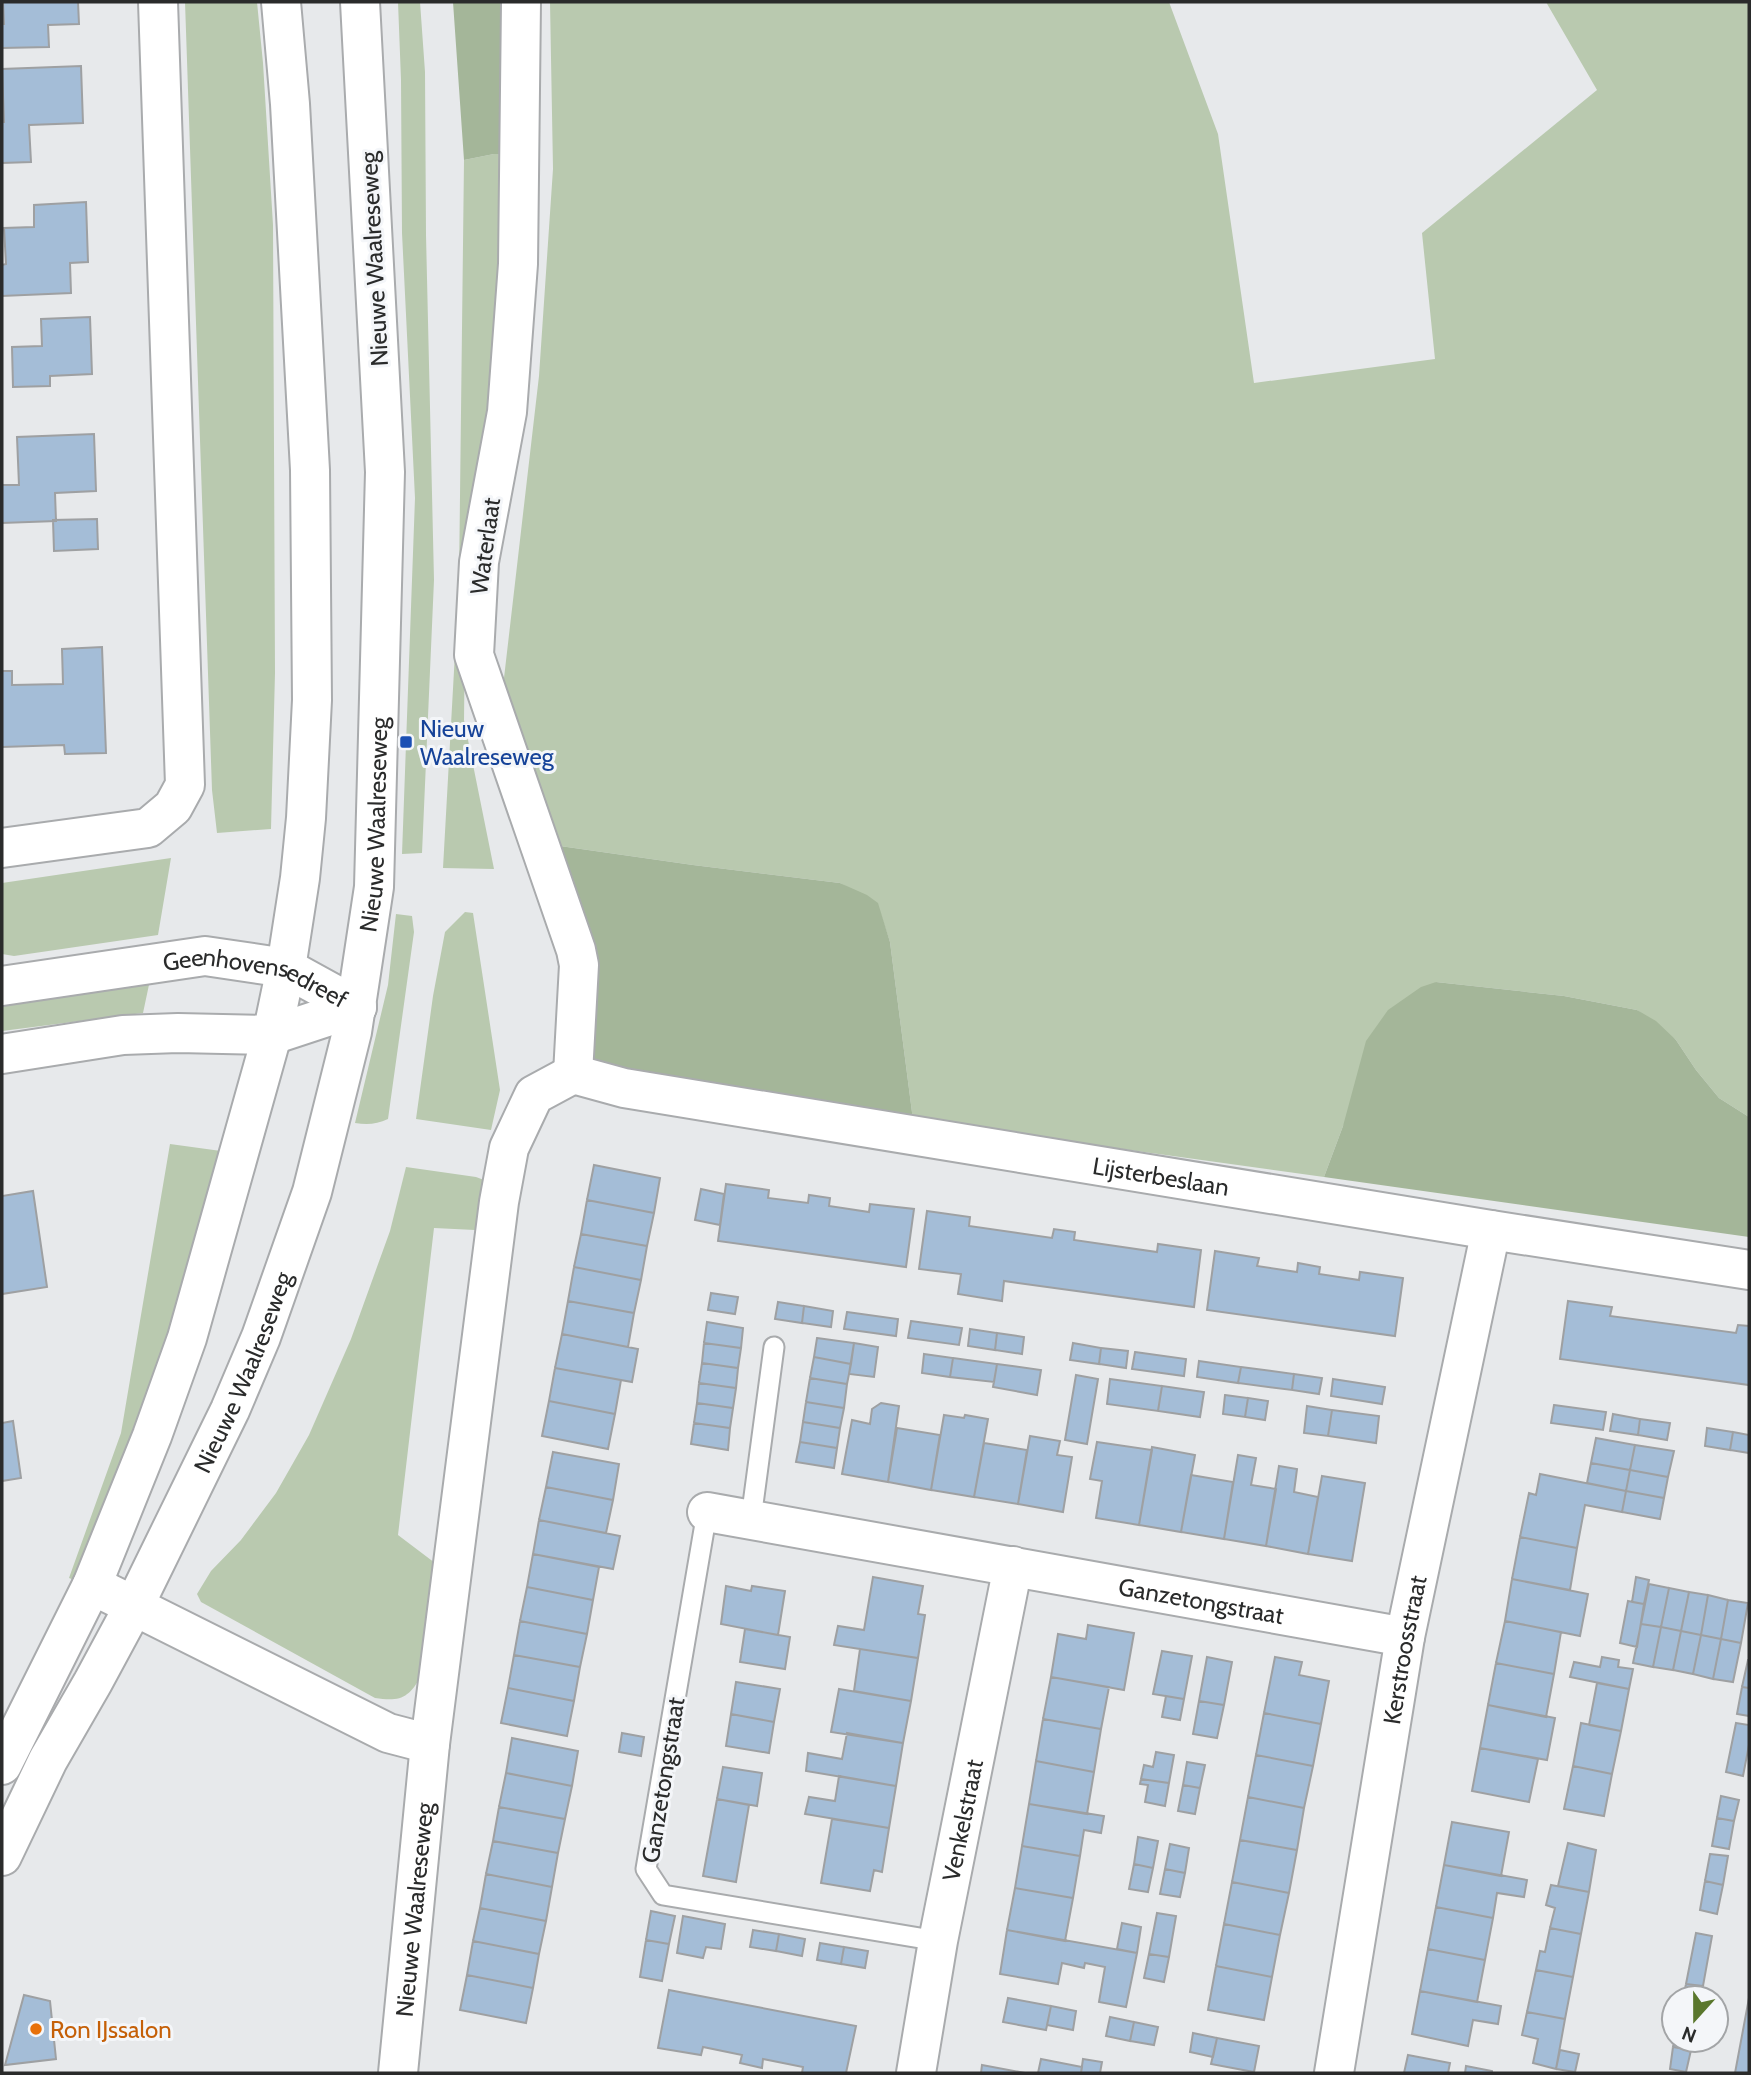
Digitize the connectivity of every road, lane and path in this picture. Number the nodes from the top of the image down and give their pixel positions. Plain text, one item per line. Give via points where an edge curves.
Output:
1 (158, 2) edge
2 (281, 2) edge
3 (360, 2) edge
4 (521, 2) edge
5 (2, 848) edge
6 (286, 968) junction
7 (2, 986) edge
8 (357, 1007) junction
9 (272, 1035) junction
10 (2, 1054) edge
11 (573, 1074) junction
12 (1491, 1230) junction
13 (1749, 1269) edge
14 (774, 1347) dead end
15 (707, 1512) joint
16 (751, 1519) junction
17 (1013, 1566) junction
18 (92, 1585) junction
19 (134, 1606) junction
20 (1405, 1637) junction
21 (430, 1744) junction
22 (2, 1765) edge
23 (2, 1856) edge
24 (938, 1941) junction
25 (398, 2073) edge
26 (916, 2073) edge
27 (1334, 2073) edge

1 - 5 street via 185,785 173,807 148,828
2 - 6 street via 310,470 312,686 306,818
3 - 8 street, Nieuwe Waalreseweg via 385,472 374,887
4 - 11 street, Waterlaat via 518,264 507,412 480,562 474,655 576,950
6 - 7 street, Geenhovensedreef via 205,957
6 - 8 street, Geenhovensedreef
6 - 9 street
8 - 9 street, Geenhovensedreef
8 - 19 street, Nieuwe Waalreseweg via 312,1192 261,1337
9 - 10 street, Geenhovensedreef via 123,1035
9 - 18 street via 187,1338
11 - 12 street, Lijsterbeslaan via 624,1088
11 - 21 street, Nieuwe Waalreseweg via 534,1095 509,1149
12 - 13 street, Lijsterbeslaan
12 - 20 street, Kerstroosstraat
14 - 16 lane
15 - 16 street, Ganzetongstraat
15 - 24 lane, Ganzetongstraat via 646,1869 663,1895
16 - 17 street, Ganzetongstraat
17 - 20 street, Ganzetongstraat
17 - 24 street, Venkelstraat
18 - 19 street
18 - 22 street
19 - 21 street via 387,1733
19 - 23 street, Nieuwe Waalreseweg via 48,1760
20 - 27 street, Kerstroosstraat
21 - 25 street, Nieuwe Waalreseweg
24 - 26 street, Venkelstraat

